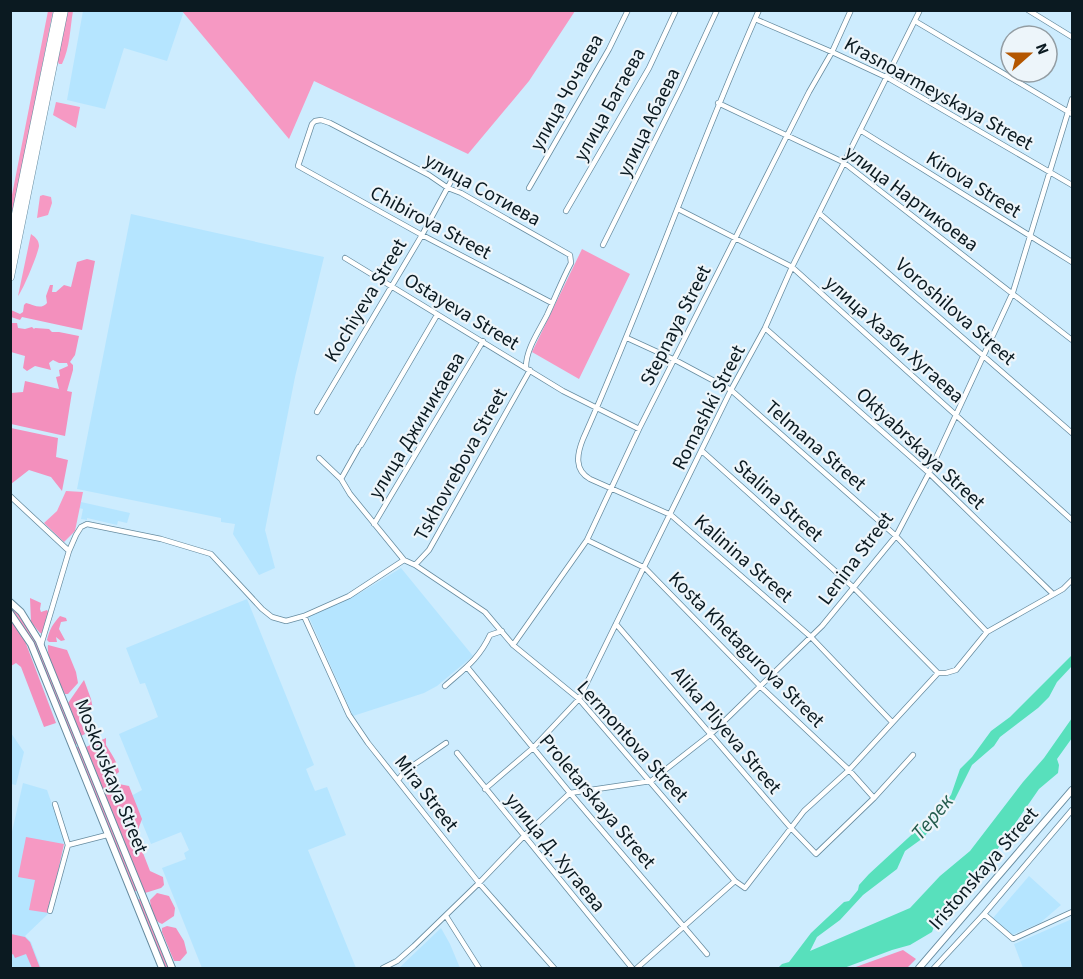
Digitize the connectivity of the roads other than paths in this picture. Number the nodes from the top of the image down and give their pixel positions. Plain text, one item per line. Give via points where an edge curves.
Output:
1 (58, 10) edge
2 (64, 10) edge
3 (628, 10) edge
4 (676, 10) edge
5 (717, 10) edge
6 (759, 10) edge
7 (851, 10) edge
8 (920, 10) edge
9 (1028, 10) edge
10 (755, 20) junction
11 (915, 21) junction
12 (1072, 38) edge
13 (832, 52) junction
14 (888, 78) junction
15 (1072, 99) edge
16 (718, 103) junction
17 (1070, 113) edge
18 (860, 130) junction
19 (788, 136) junction
20 (843, 162) junction
21 (297, 166) joint
22 (1050, 171) junction
23 (456, 172) dead end
24 (1072, 185) edge
25 (448, 188) junction
26 (529, 188) dead end
27 (678, 209) junction
28 (566, 211) dead end
29 (819, 213) junction
30 (422, 235) junction
31 (1030, 236) junction
32 (736, 240) junction
33 (10, 243) edge
34 (603, 245) dead end
35 (345, 258) dead end
36 (1072, 262) edge
37 (792, 267) junction
38 (10, 277) edge
39 (390, 286) junction
40 (1013, 292) junction
41 (552, 303) junction
42 (437, 315) junction
43 (765, 328) junction
44 (627, 338) junction
45 (1072, 340) edge
46 (483, 341) junction
47 (984, 357) junction
48 (675, 360) junction
49 (528, 369) junction
50 (731, 390) junction
51 (596, 408) junction
52 (317, 412) dead end
53 (956, 414) junction
54 (639, 429) junction
55 (1072, 433) edge
56 (702, 451) junction
57 (319, 458) dead end
58 (929, 473) junction
59 (341, 479) junction
60 (611, 488) junction
61 (10, 496) edge
62 (671, 515) junction
63 (1072, 520) edge
64 (374, 525) junction
65 (896, 536) junction
66 (587, 540) junction
67 (69, 551) junction
68 (404, 560) junction
69 (413, 564) junction
70 (645, 568) junction
71 (1072, 580) edge
72 (854, 588) junction
73 (1052, 593) junction
74 (10, 602) edge
75 (10, 613) edge
76 (304, 616) junction
77 (616, 624) junction
78 (502, 632) junction
79 (987, 632) junction
80 (811, 637) junction
81 (513, 645) junction
82 (41, 646) junction
83 (468, 667) junction
84 (938, 673) junction
85 (445, 686) dead end
86 (760, 687) junction
87 (579, 699) junction
88 (892, 722) junction
89 (711, 734) junction
90 (446, 743) dead end
91 (533, 748) junction
92 (457, 753) dead end
93 (913, 755) dead end
94 (849, 770) junction
95 (398, 780) junction
96 (651, 781) junction
97 (485, 789) junction
98 (1072, 790) edge
99 (570, 793) junction
100 (874, 798) junction
101 (55, 804) dead end
102 (1072, 810) edge
103 (791, 828) junction
104 (107, 835) junction
105 (524, 836) junction
106 (68, 845) junction
107 (735, 881) junction
108 (480, 883) junction
109 (50, 911) dead end
110 (1072, 912) edge
111 (984, 914) junction
112 (446, 915) junction
113 (684, 928) junction
114 (706, 954) dead end
115 (162, 969) edge
116 (172, 969) edge
117 (383, 969) edge
118 (478, 969) edge
119 (554, 969) edge
120 (632, 969) edge
121 (637, 969) edge
122 (919, 969) edge
123 (934, 969) edge

1 - 33 highway
2 - 38 highway
3 - 26 street, улица Чочаева
4 - 28 street, улица Багаева via 648,68
5 - 34 street, улица Абаева
6 - 10 street
7 - 13 street, Stepnaya Street
8 - 11 street, Romashki Street
9 - 12 street
10 - 13 street, Krasnoarmeyskaya Street
10 - 16 street
11 - 14 street, Romashki Street
11 - 17 street
13 - 14 street, Krasnoarmeyskaya Street
13 - 19 street, Stepnaya Street
14 - 18 street, Romashki Street
14 - 22 street, Krasnoarmeyskaya Street
15 - 17 street, Lenina Street
16 - 19 street, улица Нартикоева
16 - 27 street
17 - 22 street, Lenina Street
18 - 20 street, Romashki Street
18 - 31 street, Kirova Street
19 - 20 street, улица Нартикоева
19 - 32 street, Stepnaya Street
20 - 29 street, Romashki Street
20 - 40 street, улица Нартикоева
21 - 25 street, улица Сотиева via 312,124 321,120
21 - 30 street, Chibirova Street
22 - 24 street, Krasnoarmeyskaya Street
22 - 31 street, Lenina Street
23 - 25 street, Kochiyeva Street
25 - 30 street, Kochiyeva Street
25 - 41 street, улица Сотиева via 570,255 571,263
27 - 32 street, улица Хазби Хугаева
27 - 44 street
29 - 37 street, Romashki Street
29 - 47 street, Voroshilova Street
30 - 39 street, Kochiyeva Street
30 - 41 street, Chibirova Street
31 - 36 street, Kirova Street
31 - 40 street, Lenina Street
32 - 37 street, улица Хазби Хугаева
32 - 48 street, Stepnaya Street
35 - 39 street, Ostayeva Street
37 - 43 street, Romashki Street
37 - 53 street, улица Хазби Хугаева
39 - 42 street, Ostayeva Street
39 - 52 street, Kochiyeva Street
40 - 45 street, улица Нартикоева
40 - 47 street, Lenina Street
41 - 49 street, улица Сотиева via 528,353
42 - 46 street, Ostayeva Street
42 - 59 street
43 - 50 street, Romashki Street
43 - 58 street, Oktyabrskaya Street
44 - 48 street, Telmana Street
44 - 51 street
46 - 49 street, Ostayeva Street
46 - 64 street, улица Джиникаева
47 - 53 street, Lenina Street
47 - 55 street, Voroshilova Street
48 - 50 street, Telmana Street
48 - 54 street, Stepnaya Street
49 - 51 street, Ostayeva Street
49 - 69 street, Tskhovrebova Street via 429,550
50 - 56 street, Romashki Street
50 - 65 street, Telmana Street
51 - 54 street, Ostayeva Street
51 - 60 street via 577,454 585,476
53 - 58 street, Lenina Street
53 - 63 street, улица Хазби Хугаева
54 - 60 street, Stepnaya Street
56 - 62 street, Romashki Street
56 - 72 street, Stalina Street
57 - 59 street
58 - 65 street, Lenina Street
58 - 73 street, Oktyabrskaya Street
59 - 64 street
60 - 62 street, Kalinina Street
60 - 66 street, Stepnaya Street
61 - 67 street
62 - 70 street, Romashki Street
62 - 80 street, Kalinina Street
64 - 68 street
65 - 72 street, Lenina Street
65 - 79 street, Telmana Street
66 - 70 street, Kosta Khetagurova Street
66 - 81 street, Stepnaya Street
67 - 76 street via 81,527 91,524 161,539 216,558 272,616 282,620
67 - 82 street
68 - 69 street, Lermontova Street
68 - 76 street via 349,596
69 - 78 street, Lermontova Street via 485,612
70 - 77 street, Romashki Street
70 - 86 street, Kosta Khetagurova Street
71 - 73 street
72 - 80 street, Lenina Street
72 - 84 street, Stalina Street
73 - 79 street
74 - 82 main road, Moskovskaya Street via 28,622
75 - 104 main road, Moskovskaya Street via 31,644
76 - 95 street, Mira Street via 349,715
77 - 87 street, Romashki Street
77 - 89 street, Alika Pliyeva Street
78 - 81 street, Lermontova Street
78 - 83 street via 490,636
79 - 84 street via 957,670
80 - 86 street, Lenina Street
80 - 88 street, Kalinina Street
81 - 87 street, Lermontova Street
82 - 116 main road, Moskovskaya Street
83 - 85 street
83 - 91 street, Proletarskaya Street
84 - 88 street
86 - 89 street, Lenina Street
86 - 94 street, Kosta Khetagurova Street
87 - 91 street, Romashki Street
87 - 96 street, Lermontova Street
88 - 94 street
89 - 96 street, Lenina Street
89 - 103 street, Alika Pliyeva Street
90 - 95 street
91 - 97 street, Romashki Street
91 - 99 street, Proletarskaya Street
92 - 97 street, улица Д. Хугаева
93 - 100 street
94 - 100 street, Kosta Khetagurova Street
94 - 103 street
95 - 108 street, Mira Street
96 - 99 street, Lenina Street
96 - 107 street, Lermontova Street
97 - 105 street, улица Д. Хугаева
98 - 122 main road, Iristonskaya Street
99 - 105 street
99 - 113 street, Proletarskaya Street
100 - 103 street, Alika Pliyeva Street via 816,854
101 - 106 street
102 - 111 street
103 - 107 street via 745,888
104 - 106 street
104 - 115 main road, Moskovskaya Street
105 - 108 street
105 - 120 street, улица Д. Хугаева
106 - 109 street
107 - 113 street
108 - 112 street
108 - 119 street, Mira Street
110 - 111 street via 1013,939
111 - 123 street
112 - 117 street via 406,954
112 - 118 street
113 - 114 street, Proletarskaya Street
113 - 121 street

